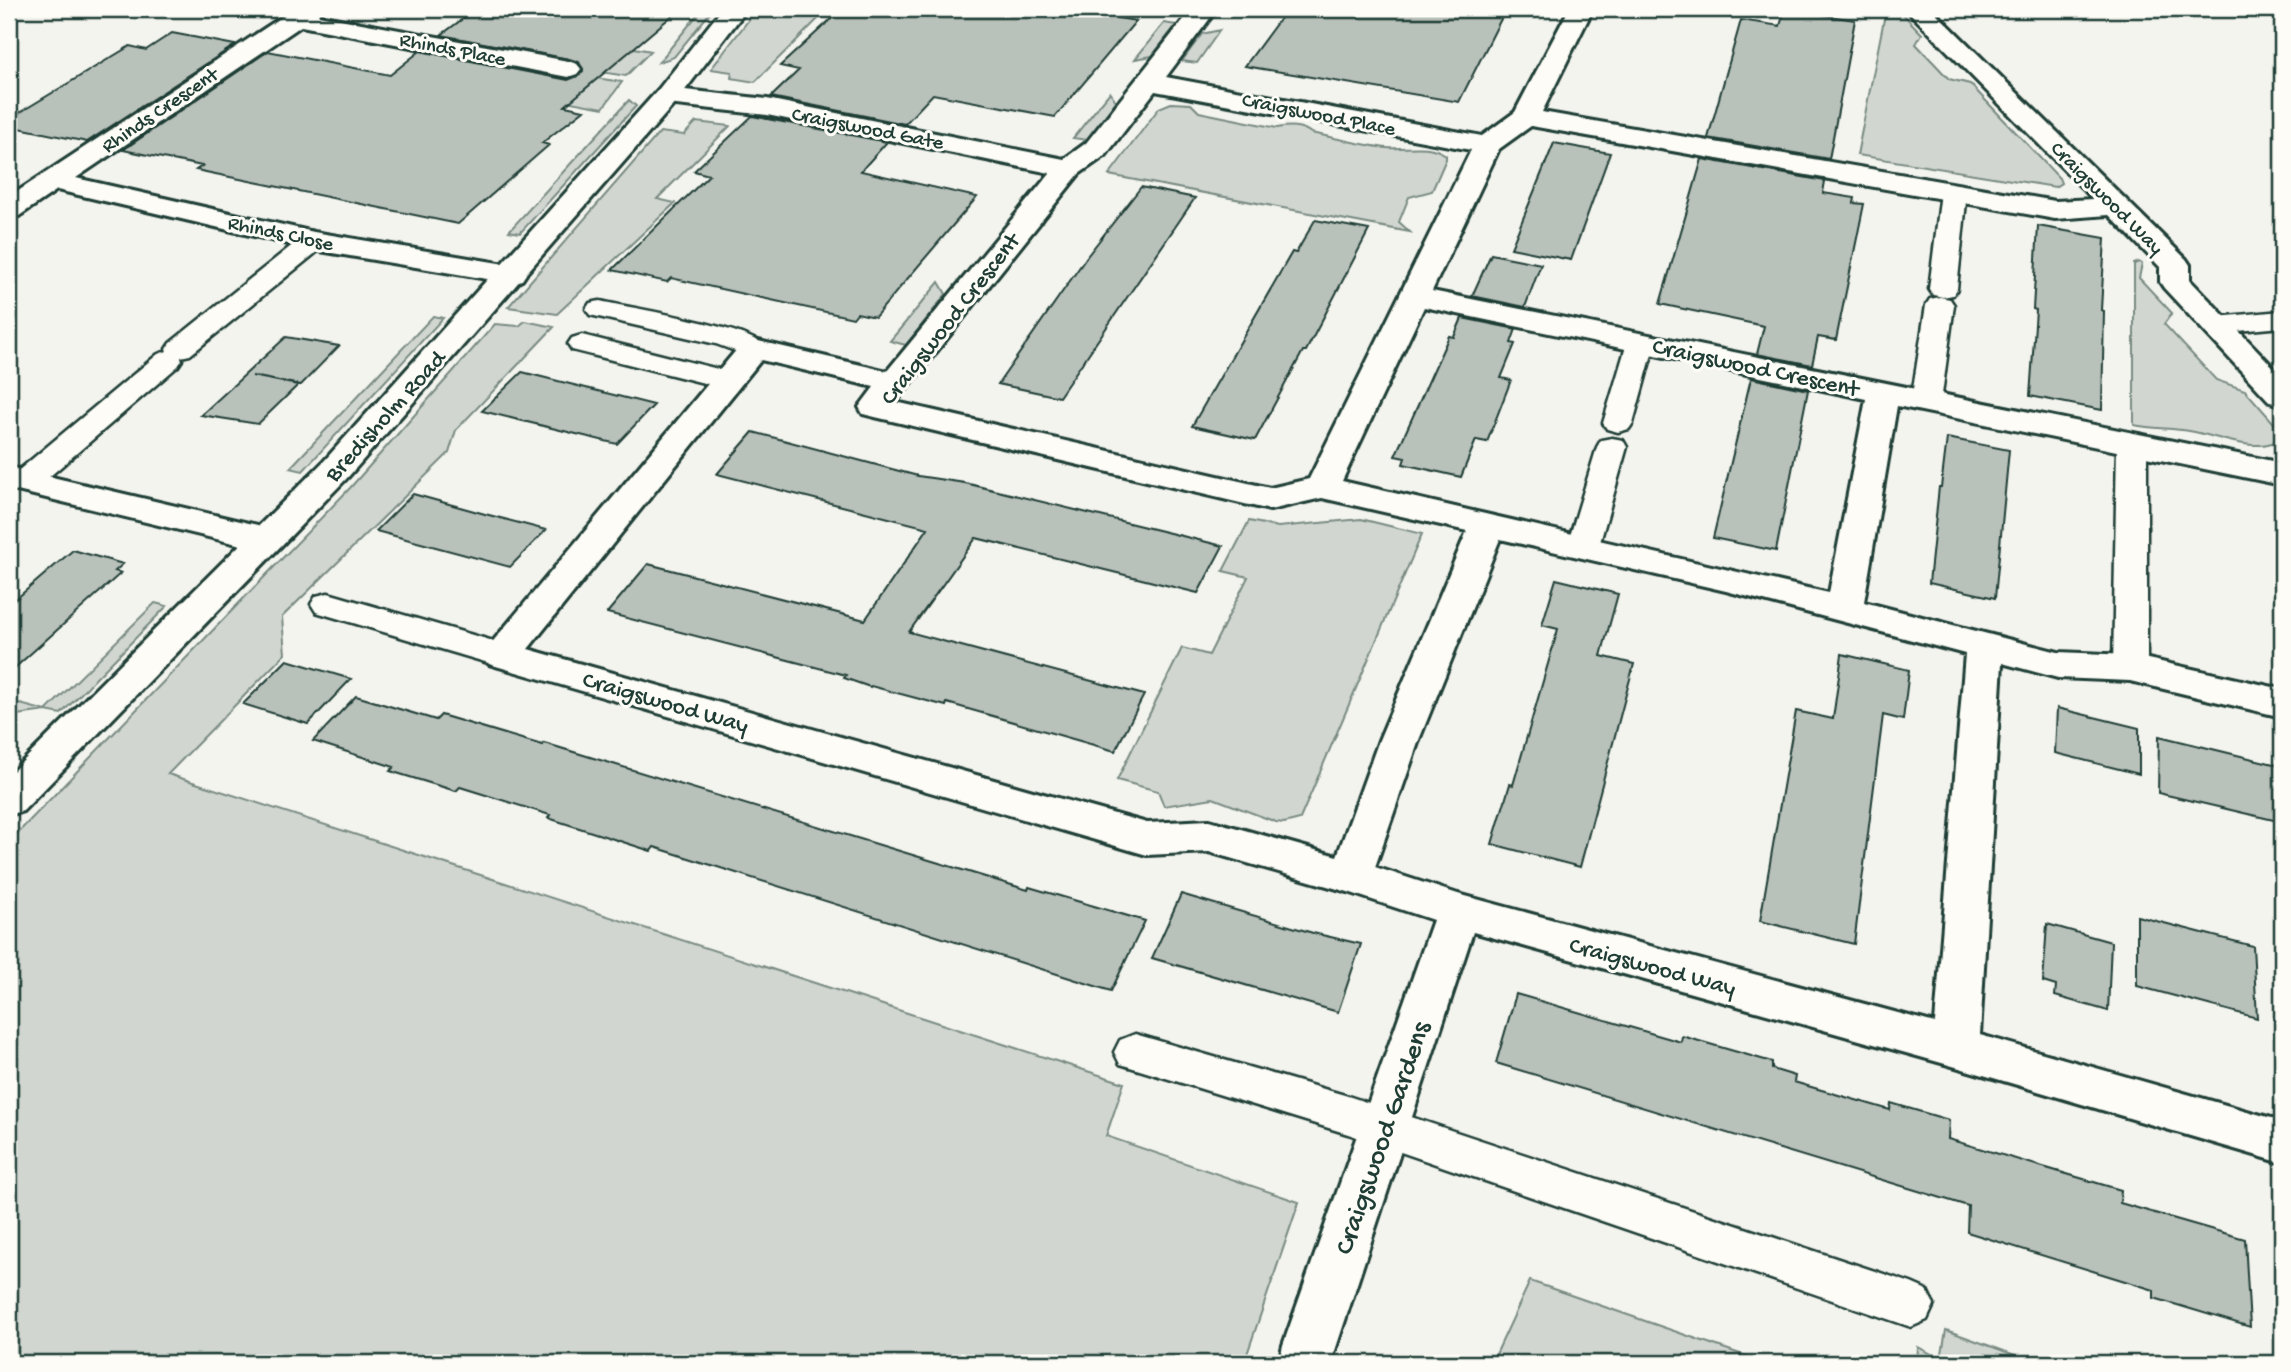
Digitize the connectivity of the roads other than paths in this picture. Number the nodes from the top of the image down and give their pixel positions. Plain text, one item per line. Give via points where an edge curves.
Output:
1 (734, 9) edge
2 (1205, 9) edge
3 (1581, 9) edge
4 (1918, 9) edge
5 (303, 13) edge
6 (568, 69) dead end
7 (1151, 82) junction
8 (667, 96) junction
9 (1526, 117) junction
10 (1487, 145) junction
11 (1069, 168) junction
12 (53, 181) junction
13 (1954, 192) junction
14 (2116, 206) junction
15 (9, 210) edge
16 (314, 241) junction
17 (511, 274) junction
18 (1413, 296) junction
19 (600, 309) dead end
20 (2282, 319) edge
21 (2216, 325) junction
22 (1641, 343) junction
23 (582, 344) dead end
24 (754, 349) junction
25 (728, 380) junction
26 (893, 382) junction
27 (1883, 393) junction
28 (2282, 394) edge
29 (1926, 402) junction
30 (2132, 444) junction
31 (2282, 474) edge
32 (16, 480) edge
33 (1322, 487) junction
34 (1488, 524) junction
35 (266, 539) junction
36 (1583, 546) junction
37 (328, 604) dead end
38 (1844, 609) junction
39 (1984, 647) junction
40 (502, 654) junction
41 (2130, 668) junction
42 (2282, 703) edge
43 (16, 783) edge
44 (1351, 876) junction
45 (1458, 911) junction
46 (1956, 1048) junction
47 (1135, 1052) dead end
48 (1383, 1129) junction
49 (2282, 1142) edge
50 (1911, 1305) dead end
51 (1305, 1363) edge

1 - 8 street, Bredisholm Road
2 - 7 street, Craigswood Crescent
3 - 9 street
4 - 14 street, Craigswood Way
5 - 6 street, Rhinds Place
5 - 12 street, Rhinds Crescent
7 - 10 street, Craigswood Place
7 - 11 street, Craigswood Crescent via 1096,149
8 - 11 street, Craigswood Gate via 767,107
8 - 17 street, Bredisholm Road
9 - 10 street
9 - 13 street
10 - 18 street
11 - 26 street, Craigswood Crescent
12 - 15 street, Rhinds Crescent
12 - 16 street, Rhinds Close
13 - 14 street via 2055,210
13 - 29 lane
14 - 21 street, Craigswood Way via 2175,265 2175,282
16 - 17 street, Rhinds Close
16 - 32 lane
17 - 35 street, Bredisholm Road via 336,469
18 - 22 street, Craigswood Crescent
18 - 33 street
19 - 24 lane via 725,337
20 - 21 lane
21 - 28 street, Craigswood Way
22 - 27 street, Craigswood Crescent
22 - 36 lane
23 - 25 lane
24 - 25 street
24 - 26 street
25 - 40 street
26 - 33 street, Craigswood Crescent via 875,407 1270,499
27 - 29 street
27 - 38 street, Craigswood Crescent
29 - 30 street
30 - 31 street
30 - 41 lane
32 - 35 street
33 - 34 street, Craigswood Crescent
34 - 36 street, Craigswood Crescent
34 - 44 street via 1399,740
35 - 43 street, Bredisholm Road
36 - 38 street, Craigswood Crescent
37 - 40 lane
38 - 39 street, Craigswood Crescent
39 - 41 street, Craigswood Crescent via 2058,665
39 - 46 street
40 - 44 street, Craigswood Way via 1147,839 1209,836
41 - 42 street, Craigswood Crescent
44 - 45 street, Craigswood Way
45 - 46 street, Craigswood Way
45 - 48 street, Craigswood Gardens
46 - 49 street, Craigswood Way
47 - 48 lane
48 - 50 lane
48 - 51 street, Craigswood Gardens

